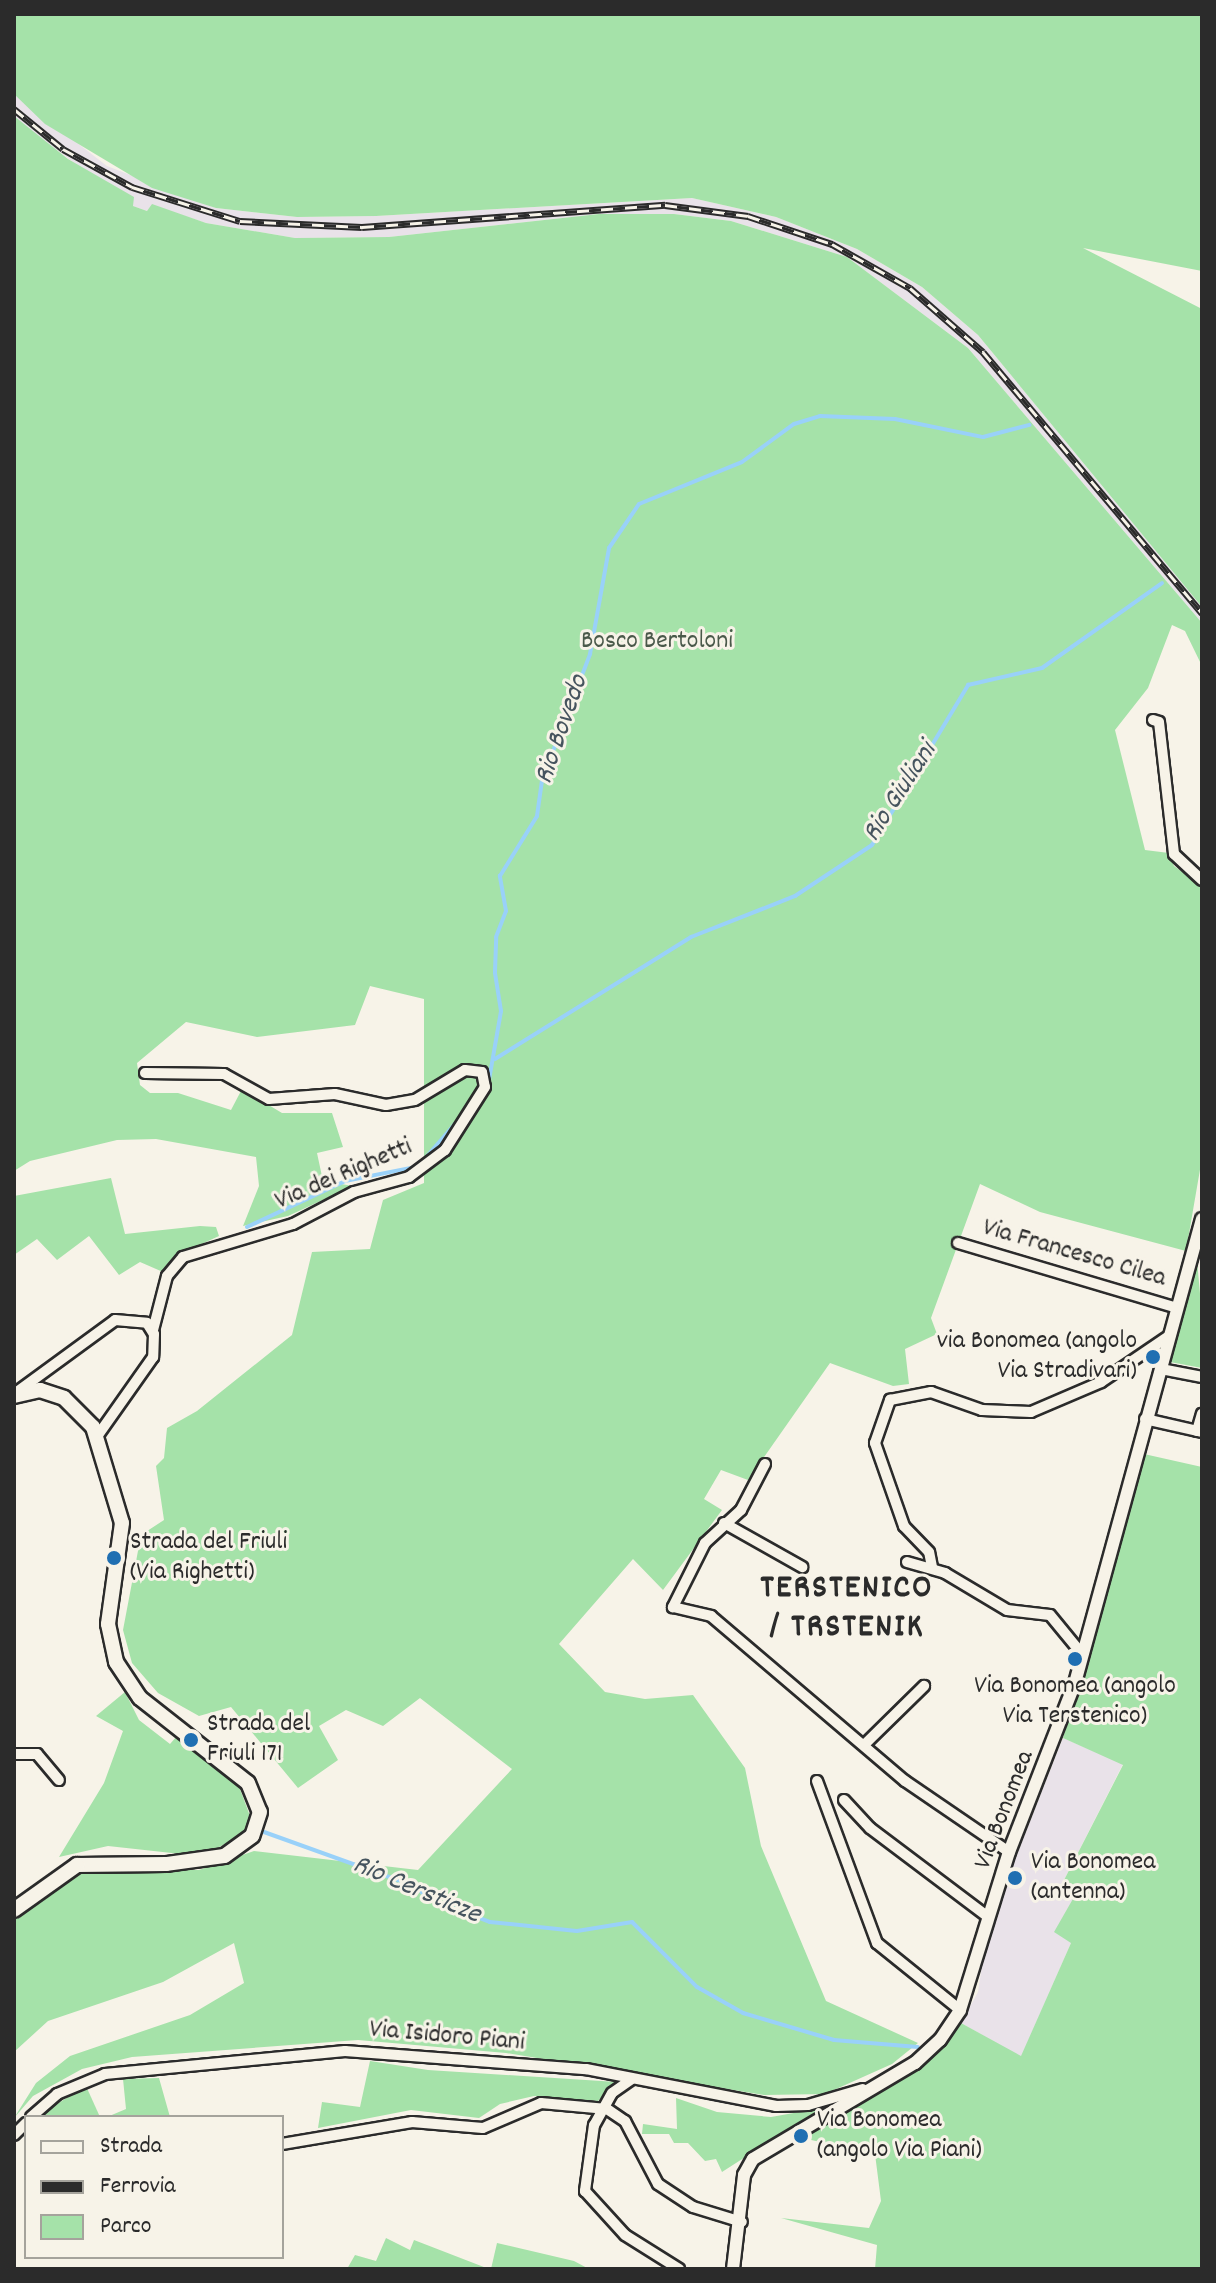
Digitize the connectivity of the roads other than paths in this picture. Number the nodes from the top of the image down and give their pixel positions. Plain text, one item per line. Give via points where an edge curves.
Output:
1 (1153, 720) dead end
2 (1202, 880) edge
3 (145, 1073) dead end
4 (1202, 1219) edge
5 (958, 1243) dead end
6 (1178, 1308) junction
7 (153, 1330) junction
8 (1169, 1336) junction
9 (1161, 1369) junction
10 (1202, 1377) edge
11 (14, 1395) edge
12 (1202, 1414) edge
13 (1145, 1419) junction
14 (1200, 1431) edge
15 (96, 1438) junction
16 (765, 1464) dead end
17 (724, 1523) junction
18 (907, 1562) dead end
19 (802, 1567) dead end
20 (932, 1567) junction
21 (1082, 1654) junction
22 (924, 1686) dead end
23 (865, 1744) junction
24 (14, 1754) edge
25 (59, 1780) dead end
26 (817, 1781) dead end
27 (844, 1800) dead end
28 (1009, 1852) junction
29 (14, 1910) edge
30 (988, 1917) junction
31 (960, 2010) junction
32 (632, 2079) junction
33 (867, 2088) junction
34 (607, 2109) junction
35 (33, 2115) edge
36 (284, 2144) edge
37 (742, 2222) junction
38 (679, 2269) edge
39 (733, 2269) edge

1 - 2 street via 1159,722 1174,854
3 - 7 street, Via dei Righetti via 224,1074 269,1099 335,1094 386,1105 415,1100 465,1070 482,1072 485,1087 445,1150 409,1177 354,1192 293,1224 183,1257 167,1276
4 - 6 street, Via Bonomea
5 - 6 street, Via Francesco Cilea
6 - 8 street, Via Bonomea
7 - 11 street via 136,1318 115,1320
7 - 15 street via 153,1357
8 - 9 street, Via Bonomea
8 - 20 street via 1101,1382 1031,1412 982,1410 931,1392 890,1400 875,1443 904,1526 929,1552
9 - 10 street
9 - 13 street, Via Bonomea
11 - 15 main road via 40,1390 64,1398 85,1414
12 - 14 street
13 - 14 street
13 - 21 street, Via Bonomea
15 - 29 main road via 122,1523 110,1647 140,1698 248,1783 259,1821 247,1841 207,1862 77,1865
16 - 17 street via 741,1510
17 - 19 street
17 - 23 street via 705,1543 673,1607 711,1616
18 - 20 street
20 - 21 street via 1007,1610 1022,1607 1050,1615
21 - 28 street, Via Bonomea via 1046,1768
22 - 23 street
23 - 28 street via 905,1781
24 - 25 street via 37,1754
26 - 31 street via 877,1943
27 - 30 street via 870,1828
28 - 30 street, Via Bonomea
30 - 31 street, Via Bonomea
31 - 33 street, Via Bonomea via 930,2051
32 - 33 street, Via Isidoro Piani via 776,2106 808,2105
32 - 34 street via 612,2093
32 - 35 street, Via Isidoro Piani via 362,2051 304,2052 105,2074 53,2096
33 - 37 street, Via Bonomea via 753,2159 744,2175
34 - 36 street via 541,2103 483,2128 412,2122
34 - 37 street via 625,2121 658,2184 693,2207
34 - 38 street via 588,2144 585,2191 625,2235
37 - 39 street, Via Bonomea

